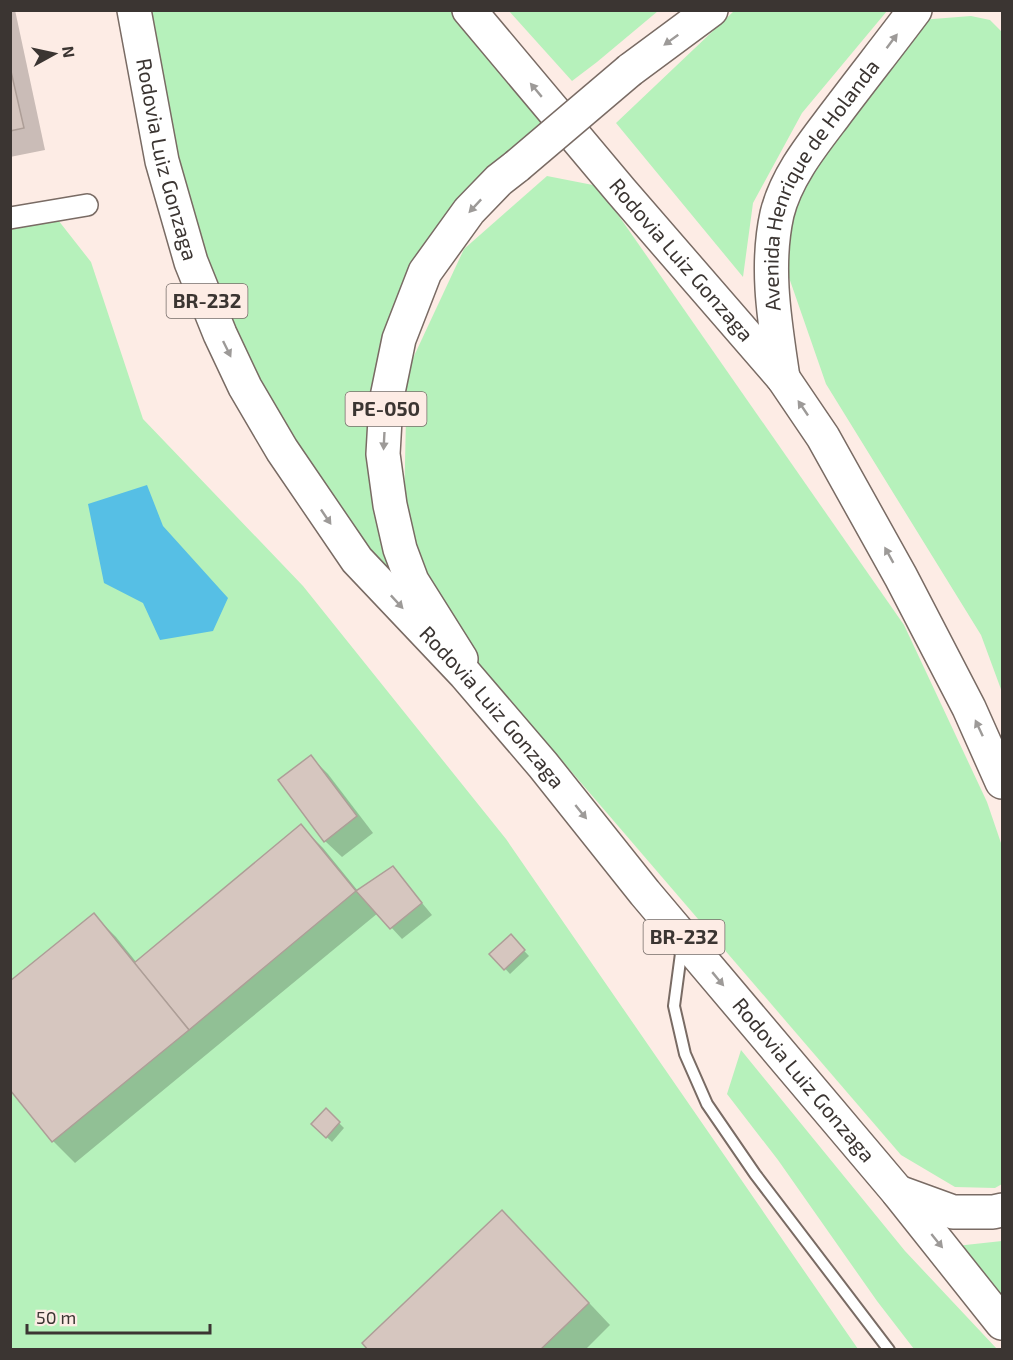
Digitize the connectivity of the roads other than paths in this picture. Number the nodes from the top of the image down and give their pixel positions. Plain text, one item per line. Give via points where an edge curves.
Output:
1 (134, 10) edge
2 (469, 10) edge
3 (711, 10) edge
4 (915, 10) edge
5 (87, 205) dead end
6 (10, 218) edge
7 (783, 378) junction
8 (465, 674) junction
9 (1002, 782) edge
10 (683, 937) junction
11 (897, 1191) junction
12 (1002, 1210) edge
13 (1002, 1323) edge
14 (889, 1350) edge

1 -> 8 main road, Rodovia Luiz Gonzaga / BR-232 via 162,160 191,262 245,387 282,450 357,560
7 -> 2 main road, Rodovia Luiz Gonzaga
3 -> 8 main road, PE-050, bridge via 630,70 469,211 425,272 399,339 386,402 383,454 390,505 412,581 460,656
7 -> 4 main road, Avenida Henrique de Holanda via 771,260 778,212 810,147
5 - 6 street
9 -> 7 main road, Rodovia Luiz Gonzaga via 969,708 901,577 824,437
8 -> 10 main road, Rodovia Luiz Gonzaga / BR-232
10 -> 11 main road, Rodovia Luiz Gonzaga / BR-232
10 - 14 lane via 674,1006 685,1054 706,1104
11 - 12 main road via 953,1212
11 -> 13 main road, Rodovia Luiz Gonzaga / BR-232

